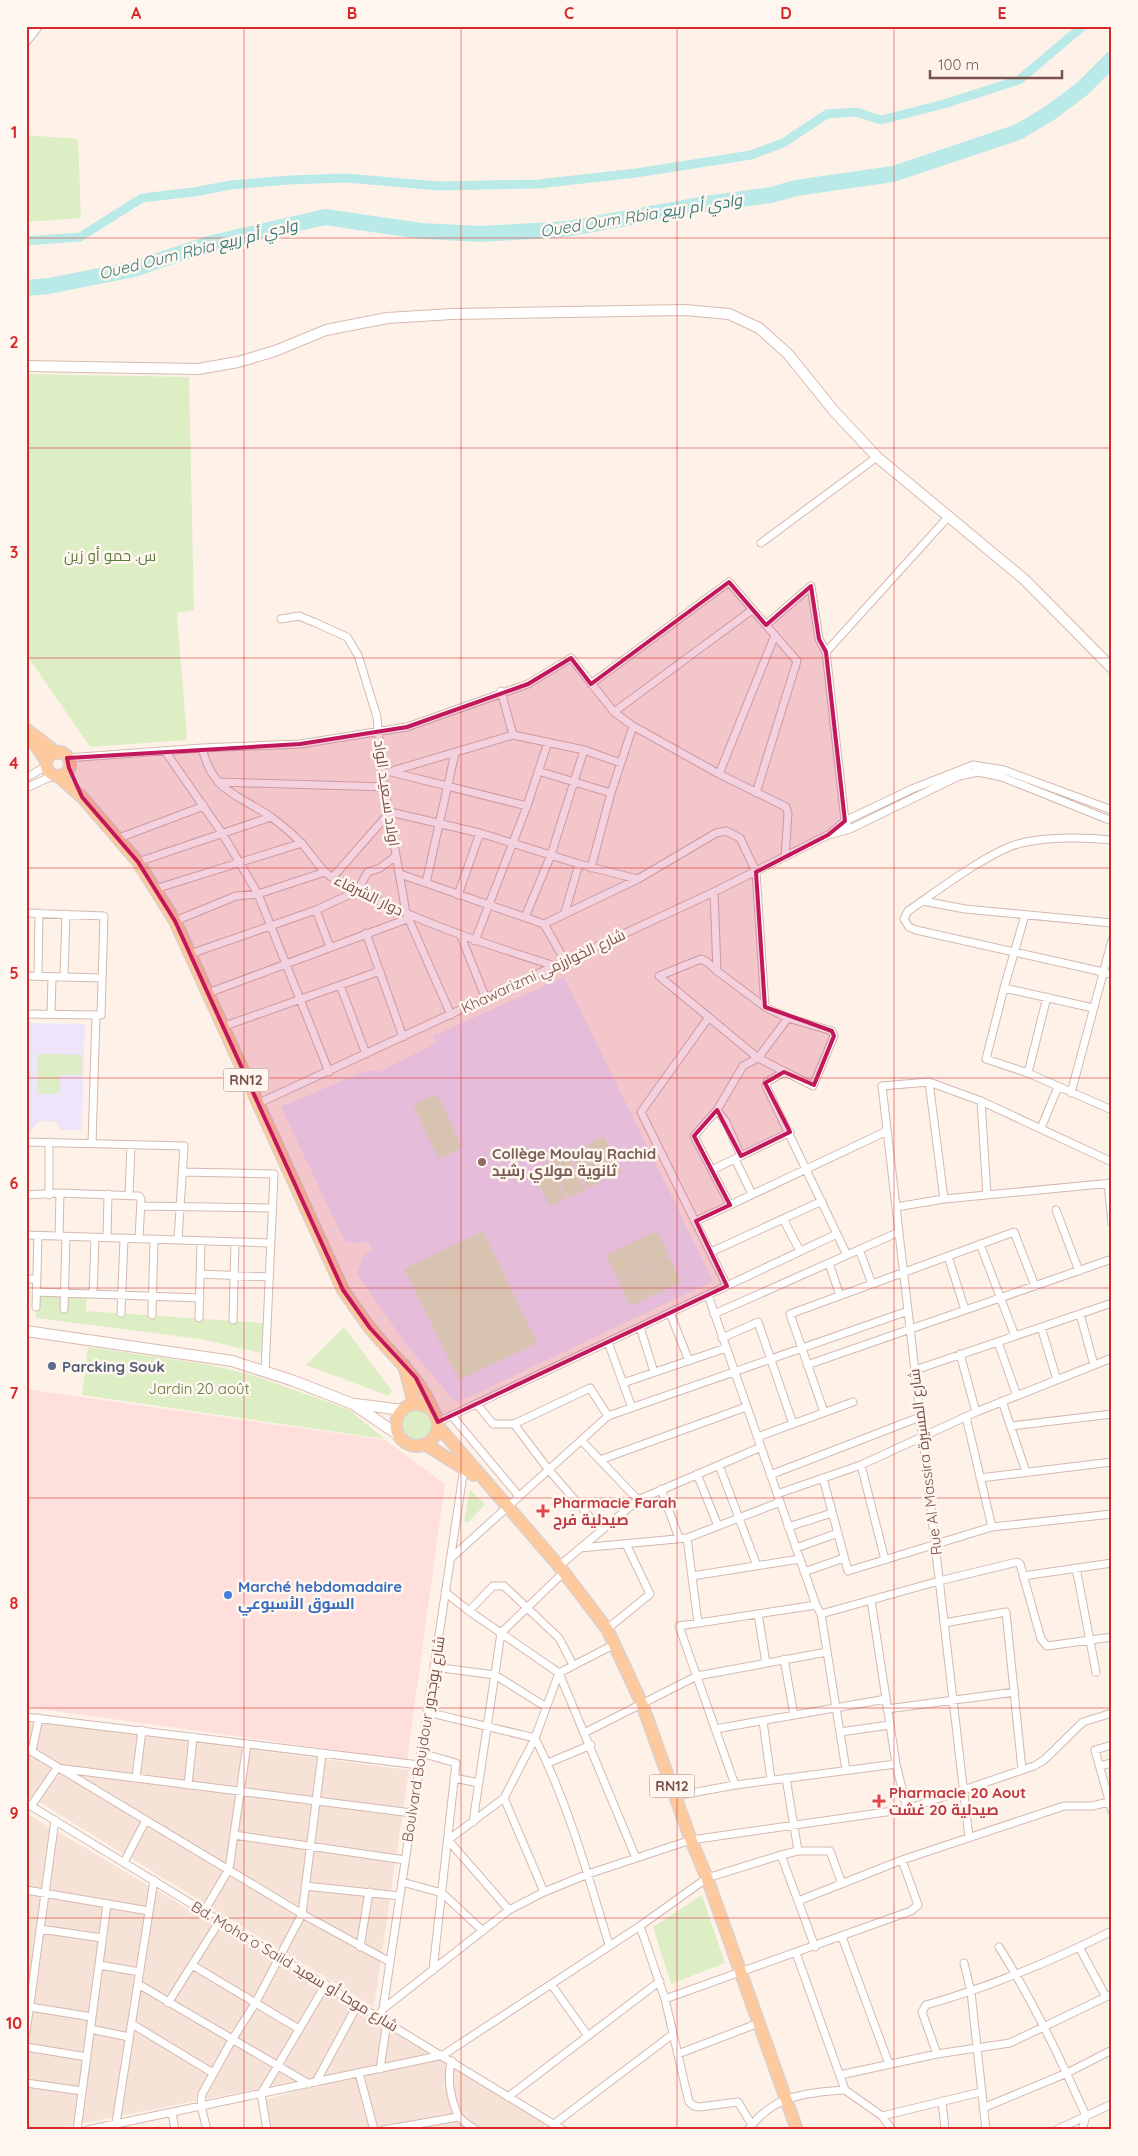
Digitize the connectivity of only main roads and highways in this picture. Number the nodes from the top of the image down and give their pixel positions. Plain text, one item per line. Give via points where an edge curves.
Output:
1 (37, 26) edge
2 (26, 40) edge
3 (26, 366) edge
4 (1112, 668) edge
5 (26, 730) edge
6 (64, 760) junction
7 (46, 764) junction
8 (56, 776) junction
9 (82, 797) junction
10 (26, 1331) edge
11 (404, 1365) junction
12 (352, 1404) junction
13 (414, 1404) junction
14 (402, 1410) junction
15 (433, 1410) junction
16 (438, 1424) junction
17 (400, 1436) junction
18 (425, 1444) junction
19 (482, 1479) junction
20 (797, 2130) edge

1 - 2 main road
3 - 4 main road via 198,369 238,362 333,328 413,316 685,310 729,314 749,321 777,343 877,457 1026,580
5 - 6 main road, RN12
5 - 7 main road, RN12
6 - 7 main road via 52,754
6 - 8 main road
6 - 9 main road, RN12
7 - 8 main road, RN12
8 - 9 main road, RN12
9 - 11 main road, RN12 via 138,862 175,921 343,1290 370,1328
10 - 12 main road via 203,1355 265,1371
11 - 13 main road, RN12
11 - 15 main road, RN12 via 416,1378
12 - 14 main road
12 - 17 main road
13 - 14 main road
13 - 15 main road
14 - 17 main road via 397,1420
15 - 16 main road, RN12
16 - 18 main road via 434,1437
16 - 19 main road, RN12
17 - 18 main road, RN12 via 411,1444
18 - 19 main road, RN12
19 - 20 main road, RN12 via 562,1569 615,1644 642,1704

